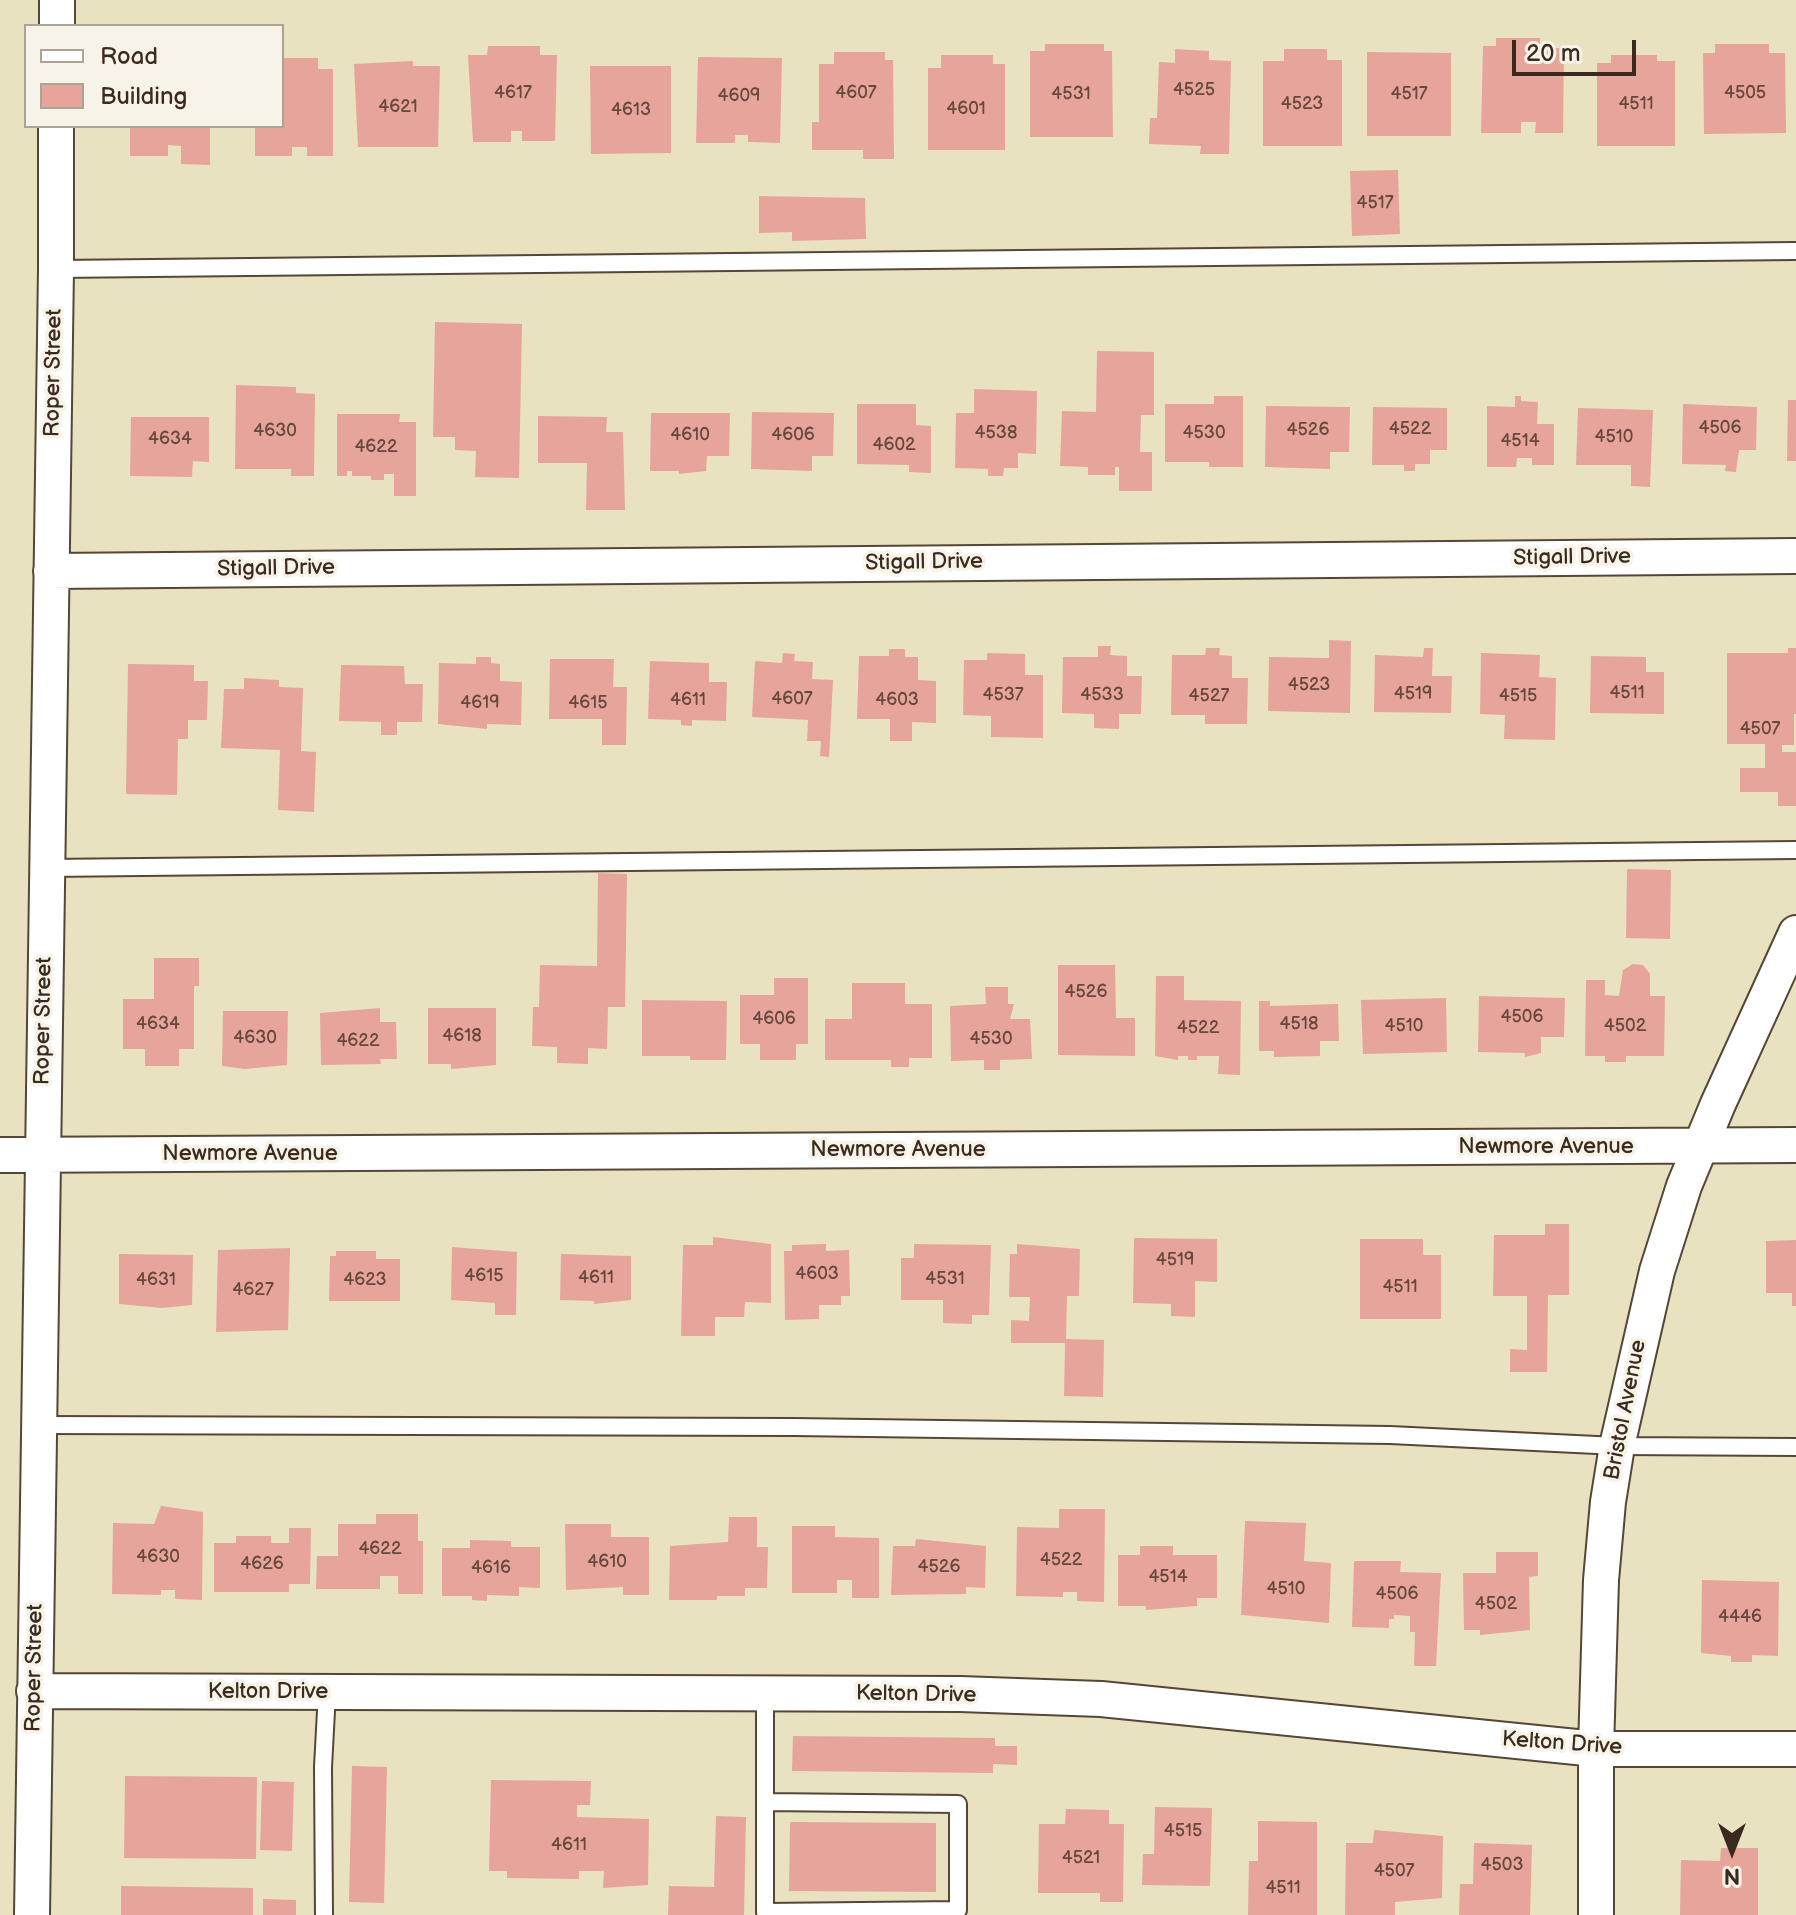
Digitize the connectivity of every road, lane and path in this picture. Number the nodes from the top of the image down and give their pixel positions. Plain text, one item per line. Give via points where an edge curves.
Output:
1 (57, 0) edge
2 (57, 24) edge
3 (56, 128) edge
4 (1796, 251) edge
5 (56, 269) junction
6 (1796, 556) edge
7 (51, 571) junction
8 (1796, 850) edge
9 (46, 868) junction
10 (1796, 933) edge
11 (1796, 1145) edge
12 (1701, 1147) junction
13 (0, 1155) edge
14 (42, 1155) junction
15 (38, 1425) junction
16 (1617, 1446) junction
17 (1796, 1447) edge
18 (34, 1691) junction
19 (327, 1692) junction
20 (765, 1693) junction
21 (1596, 1749) junction
22 (1796, 1749) edge
23 (765, 1802) junction
24 (32, 1915) edge
25 (324, 1915) edge
26 (1596, 1915) edge

1 - 2 street
3 - 5 street, Roper Street
4 - 5 lane
5 - 7 street, Roper Street
6 - 7 street, Stigall Drive
7 - 9 street, Roper Street
8 - 9 lane
9 - 14 street, Roper Street
10 - 12 street, Bristol Avenue
11 - 12 street, Newmore Avenue
12 - 14 street, Newmore Avenue
12 - 16 street, Bristol Avenue via 1657,1271
13 - 14 street, Newmore Avenue
14 - 15 street, Roper Street
15 - 16 lane via 1390,1435
15 - 18 street, Roper Street
16 - 17 lane
16 - 21 street, Bristol Avenue via 1601,1580
18 - 19 street, Kelton Drive
18 - 24 street, Roper Street
19 - 20 street, Kelton Drive
19 - 25 lane
20 - 21 street, Kelton Drive via 1101,1699
20 - 23 lane
21 - 22 street, Kelton Drive
21 - 26 street, Bristol Avenue
23 - 23 lane via 765,1912 958,1910 958,1804

